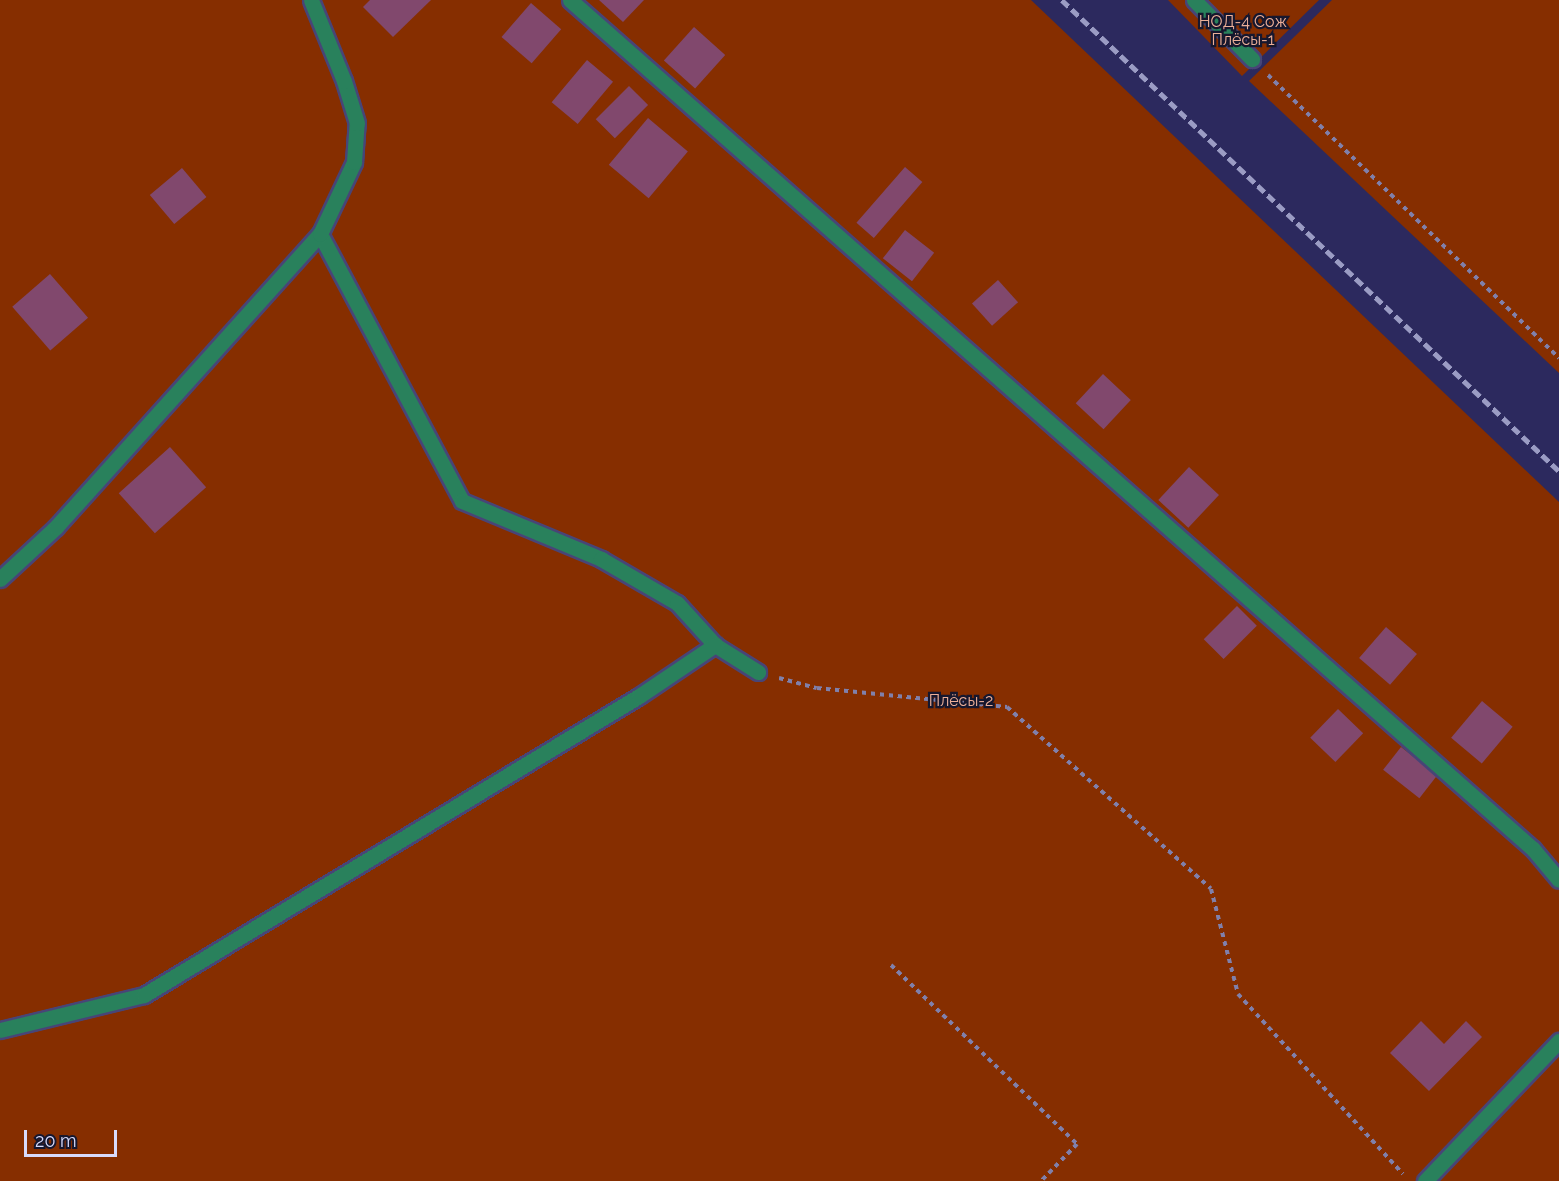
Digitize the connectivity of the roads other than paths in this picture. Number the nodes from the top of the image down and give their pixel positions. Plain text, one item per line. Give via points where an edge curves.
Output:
1 (312, 0) edge
2 (570, 0) edge
3 (1194, 0) edge
4 (1252, 60) road end
5 (320, 234) junction
6 (0, 579) edge
7 (716, 645) junction
8 (758, 672) road end
9 (1559, 880) edge
10 (0, 1030) edge
11 (1559, 1041) edge
12 (1425, 1181) edge

1 - 5 lane via 357,123 354,162
2 - 9 lane via 1533,849
3 - 4 lane
5 - 6 lane via 56,527
5 - 7 lane via 462,501 601,559 677,603
7 - 8 lane
7 - 10 lane via 639,696 144,995
11 - 12 lane

